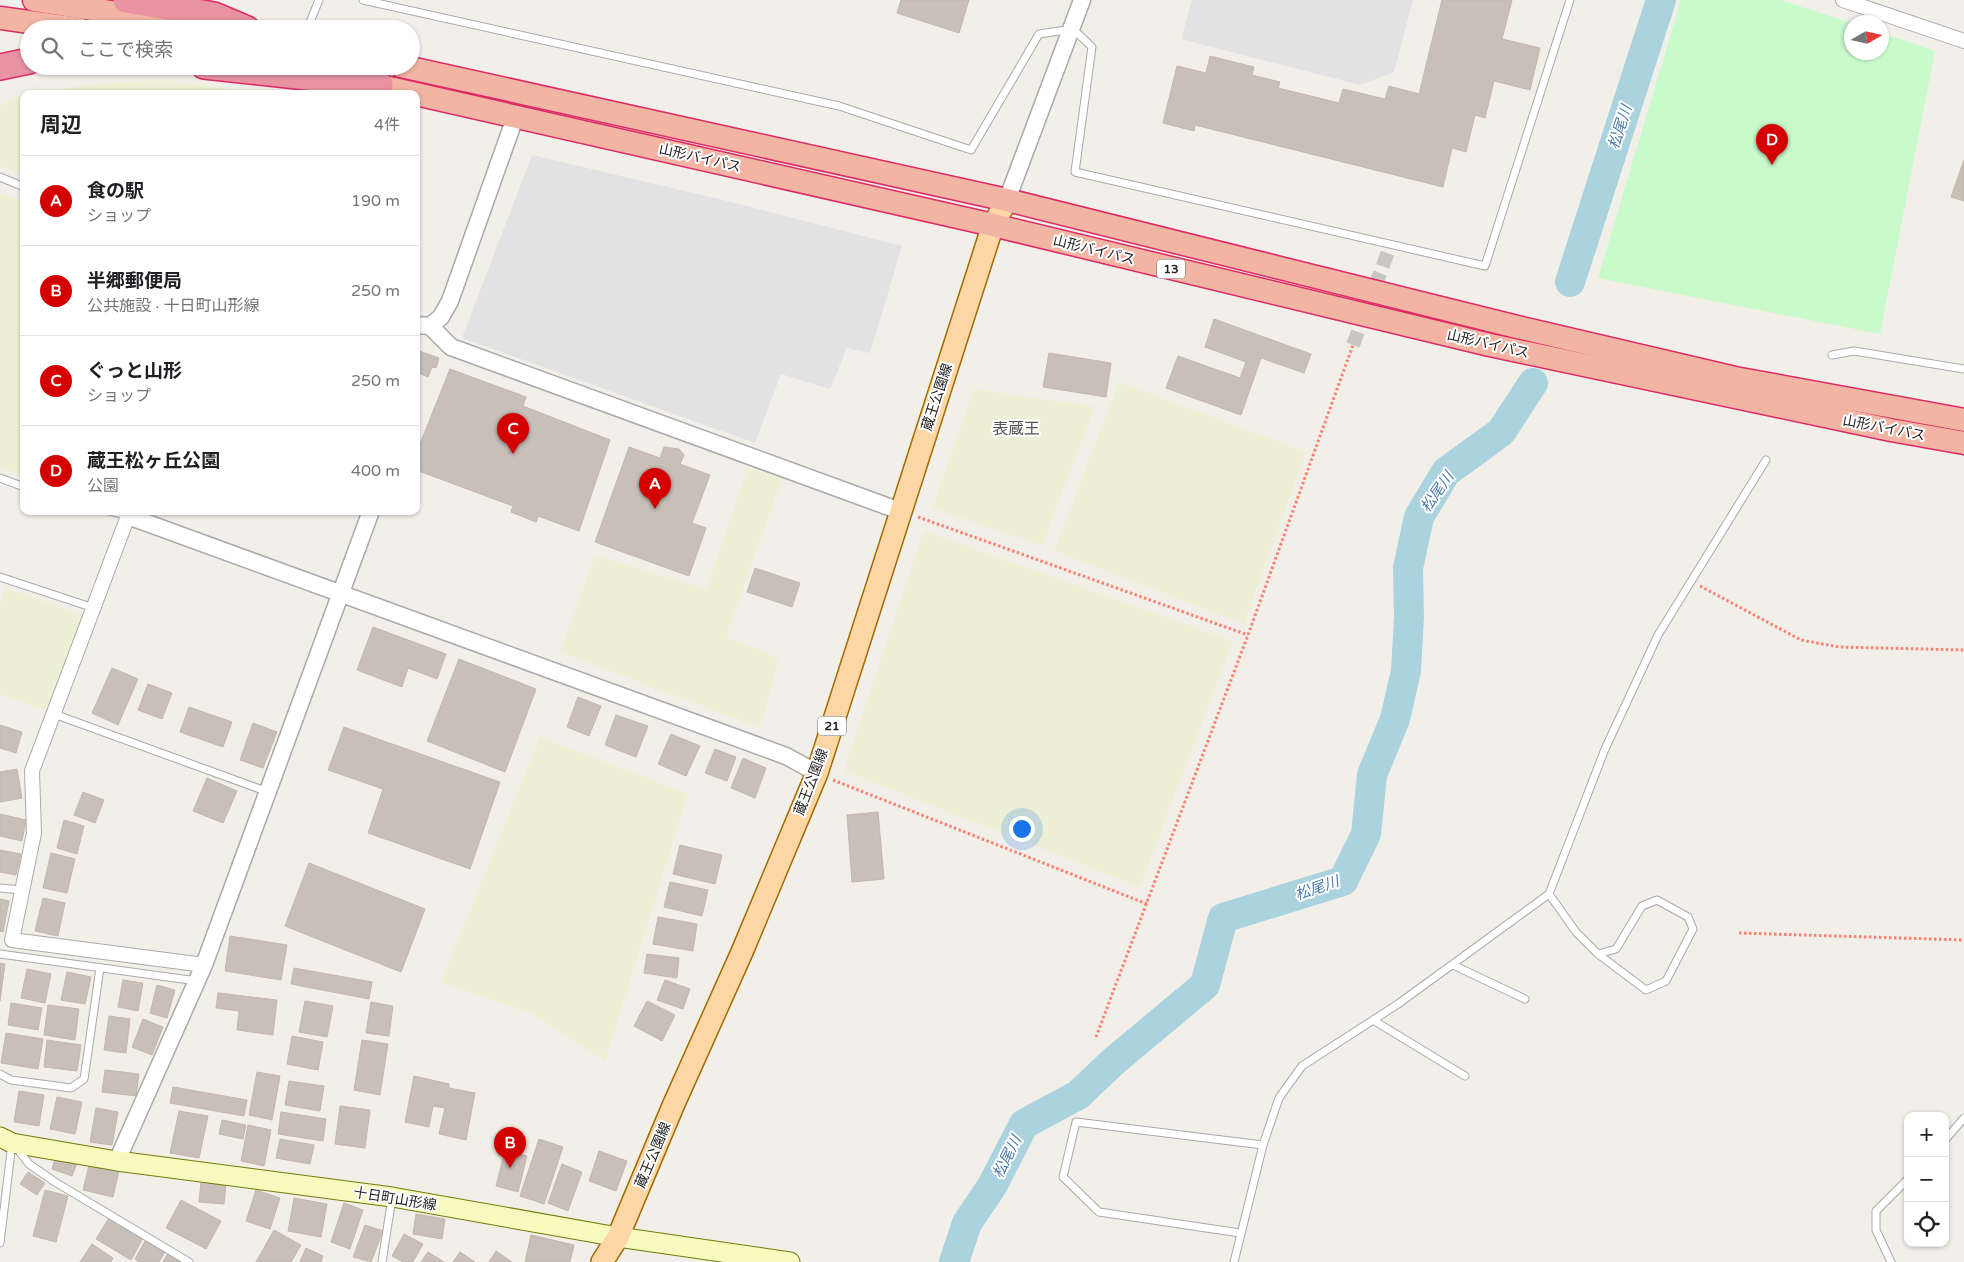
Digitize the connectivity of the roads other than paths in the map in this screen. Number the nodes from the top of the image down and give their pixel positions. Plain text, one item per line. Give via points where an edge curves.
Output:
1 (34, 0) edge
2 (126, 0) edge
3 (319, 0) edge
4 (363, 0) edge
5 (1082, 0) edge
6 (1570, 0) edge
7 (1843, 0) edge
8 (0, 18) edge
9 (161, 20) edge
10 (226, 20) edge
11 (311, 20) edge
12 (20, 21) edge
13 (1073, 29) junction
14 (1964, 41) edge
15 (20, 63) edge
16 (0, 68) edge
17 (420, 70) edge
18 (287, 75) edge
19 (329, 75) edge
20 (380, 85) junction
21 (402, 90) edge
22 (420, 94) edge
23 (516, 116) junction
24 (0, 177) edge
25 (20, 184) edge
26 (1007, 200) junction
27 (994, 225) junction
28 (423, 326) edge
29 (1832, 355) dead end
30 (1964, 369) edge
31 (1964, 420) edge
32 (1964, 443) edge
33 (1766, 460) dead end
34 (0, 478) edge
35 (20, 486) edge
36 (900, 511) junction
37 (127, 515) edge
38 (133, 515) edge
39 (371, 515) edge
40 (0, 577) edge
41 (343, 593) junction
42 (94, 608) junction
43 (54, 714) junction
44 (817, 773) junction
45 (269, 792) junction
46 (0, 888) edge
47 (22, 890) junction
48 (1549, 894) junction
49 (0, 954) edge
50 (1598, 954) junction
51 (204, 965) junction
52 (1453, 965) junction
53 (100, 968) junction
54 (197, 981) junction
55 (1525, 999) dead end
56 (1373, 1020) junction
57 (0, 1074) edge
58 (1465, 1076) dead end
59 (1964, 1118) edge
60 (1949, 1135) edge
61 (6, 1140) edge
62 (1263, 1145) junction
63 (117, 1161) junction
64 (1904, 1183) edge
65 (392, 1197) junction
66 (1240, 1233) junction
67 (618, 1236) junction
68 (0, 1243) edge
69 (189, 1262) edge
70 (382, 1262) edge
71 (602, 1262) edge
72 (790, 1262) edge
73 (1234, 1262) edge
74 (1891, 1262) edge

1 - 9 highway
2 - 10 highway via 214,15
3 - 11 lane
4 - 13 lane via 839,106 971,150 1039,34
5 - 13 street
6 - 13 lane via 1485,266 1075,172 1092,47
7 - 14 street
8 - 12 highway
13 - 26 street
15 - 16 highway
17 - 26 highway, 山形バイパス / 13
18 - 20 highway
19 - 20 highway, 山形バイパス / 13
20 - 21 highway, 山形バイパス / 13
22 - 23 highway, 山形バイパス / 13
23 - 27 highway, 山形バイパス / 13
23 - 28 street via 450,301 441,317
24 - 25 lane
26 - 27 main road, 蔵王公園線 / 21
26 - 31 highway, 山形バイパス / 13 via 1734,378
27 - 32 highway, 山形バイパス / 13 via 1490,345
27 - 36 main road, 蔵王公園線 / 21
28 - 36 street via 451,347
29 - 30 lane via 1854,351
33 - 48 lane via 1658,635 1605,749
34 - 35 lane
36 - 44 main road, 蔵王公園線 / 21
37 - 42 street
38 - 41 street
39 - 41 street
40 - 42 lane
41 - 44 street via 786,756
41 - 45 street
42 - 43 street
43 - 45 lane
43 - 47 street via 32,771 34,833
44 - 67 main road, 蔵王公園線 / 21
45 - 51 street
46 - 47 lane
47 - 51 street via 12,940
48 - 50 lane via 1576,932
48 - 52 lane
49 - 53 lane
50 - 50 lane via 1616,949 1642,906 1657,900 1688,917 1693,929 1666,982 1646,990
51 - 54 street
52 - 55 lane
52 - 56 lane
53 - 54 lane
53 - 57 lane via 84,1079 71,1088 11,1080
54 - 63 street
56 - 58 lane
56 - 62 lane via 1302,1066 1279,1098
59 - 60 lane
61 - 63 main road, 十日町山形線
61 - 68 lane
61 - 69 lane via 29,1164 55,1182
62 - 66 lane
62 - 66 lane via 1076,1122 1063,1177 1099,1212
63 - 65 main road, 十日町山形線
64 - 74 lane via 1876,1211 1876,1230
65 - 67 main road, 十日町山形線
65 - 70 lane
66 - 73 lane
67 - 71 main road, 蔵王公園線 / 21
67 - 72 main road, 十日町山形線

